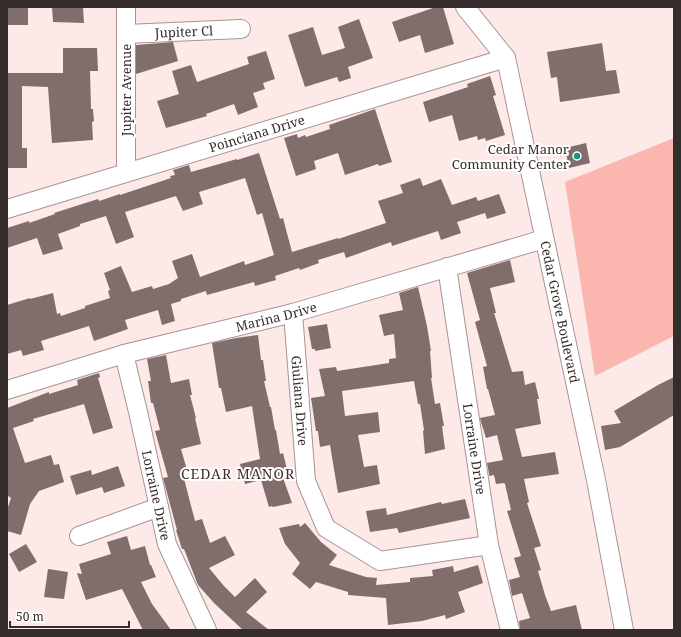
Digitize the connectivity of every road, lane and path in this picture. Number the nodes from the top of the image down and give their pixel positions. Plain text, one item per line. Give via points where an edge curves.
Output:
1 (126, 7) edge
2 (465, 7) edge
3 (241, 29) dead end
4 (126, 34) junction
5 (506, 58) junction
6 (126, 173) junction
7 (7, 209) edge
8 (544, 239) junction
9 (447, 267) junction
10 (293, 313) junction
11 (124, 354) junction
12 (7, 390) edge
13 (159, 507) junction
14 (79, 536) dead end
15 (489, 545) junction
16 (207, 630) edge
17 (510, 630) edge
18 (624, 630) edge

1 - 4 street, Jupiter Avenue
2 - 5 street, Cedar Grove Boulevard
3 - 4 street, Jupiter Cl
4 - 6 street, Jupiter Avenue
5 - 6 street, Poinciana Drive
5 - 8 street, Cedar Grove Boulevard
6 - 7 street, Poinciana Drive
8 - 9 street, Marina Drive
8 - 18 street, Cedar Grove Boulevard via 596,480
9 - 10 street, Marina Drive
9 - 15 street, Lorraine Drive
10 - 11 street, Marina Drive
10 - 15 street, Giuliana Drive via 306,481 326,528 380,561
11 - 12 street, Marina Drive
11 - 13 street, Lorraine Drive
13 - 14 street
13 - 16 street, Lorraine Drive via 167,544
15 - 17 street, Lorraine Drive

